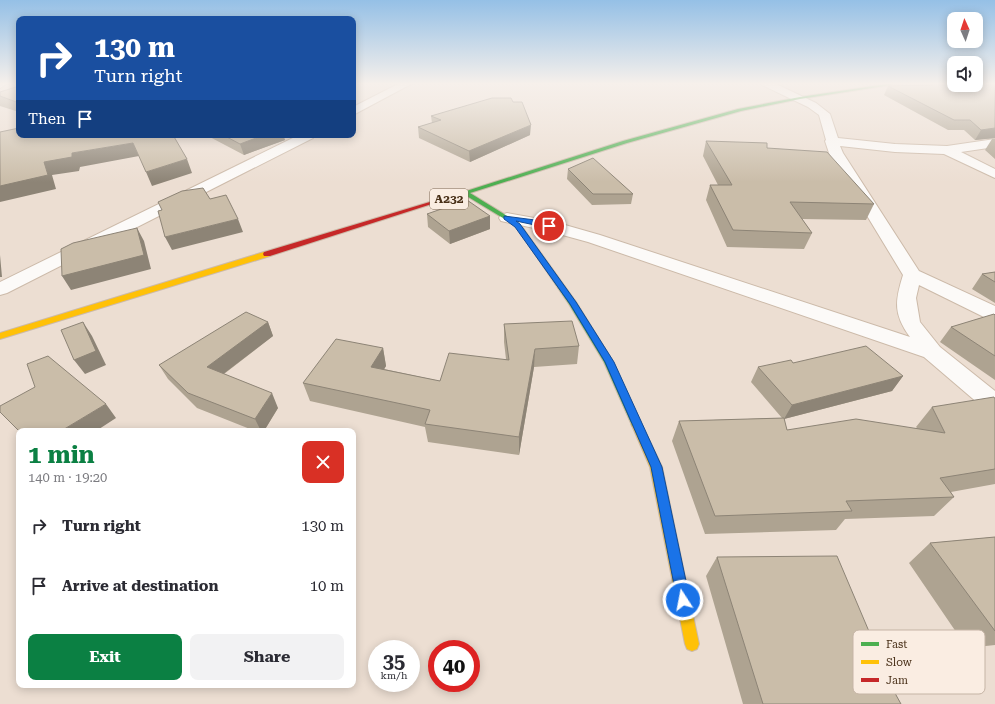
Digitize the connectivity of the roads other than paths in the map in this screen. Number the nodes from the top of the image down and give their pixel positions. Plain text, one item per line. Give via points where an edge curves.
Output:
1 (719, 116) edge
2 (824, 116) edge
3 (303, 138) edge
4 (831, 141) junction
5 (995, 143) edge
6 (947, 150) junction
7 (995, 174) edge
8 (466, 193) junction
9 (507, 218) junction
10 (912, 275) junction
11 (0, 289) edge
12 (995, 314) edge
13 (0, 336) edge
14 (932, 352) junction
15 (995, 404) edge
16 (692, 644) dead end

1 - 8 main road, A232 via 659,132
2 - 4 street
3 - 11 street
4 - 6 street via 894,148
4 - 10 street
5 - 6 street
6 - 7 street
8 - 9 main road
8 - 13 main road, A232
9 - 14 street via 535,222 608,243
9 - 16 main road via 518,226 538,254 609,362 656,467
10 - 12 street
10 - 14 street via 906,298 910,323
14 - 15 street

